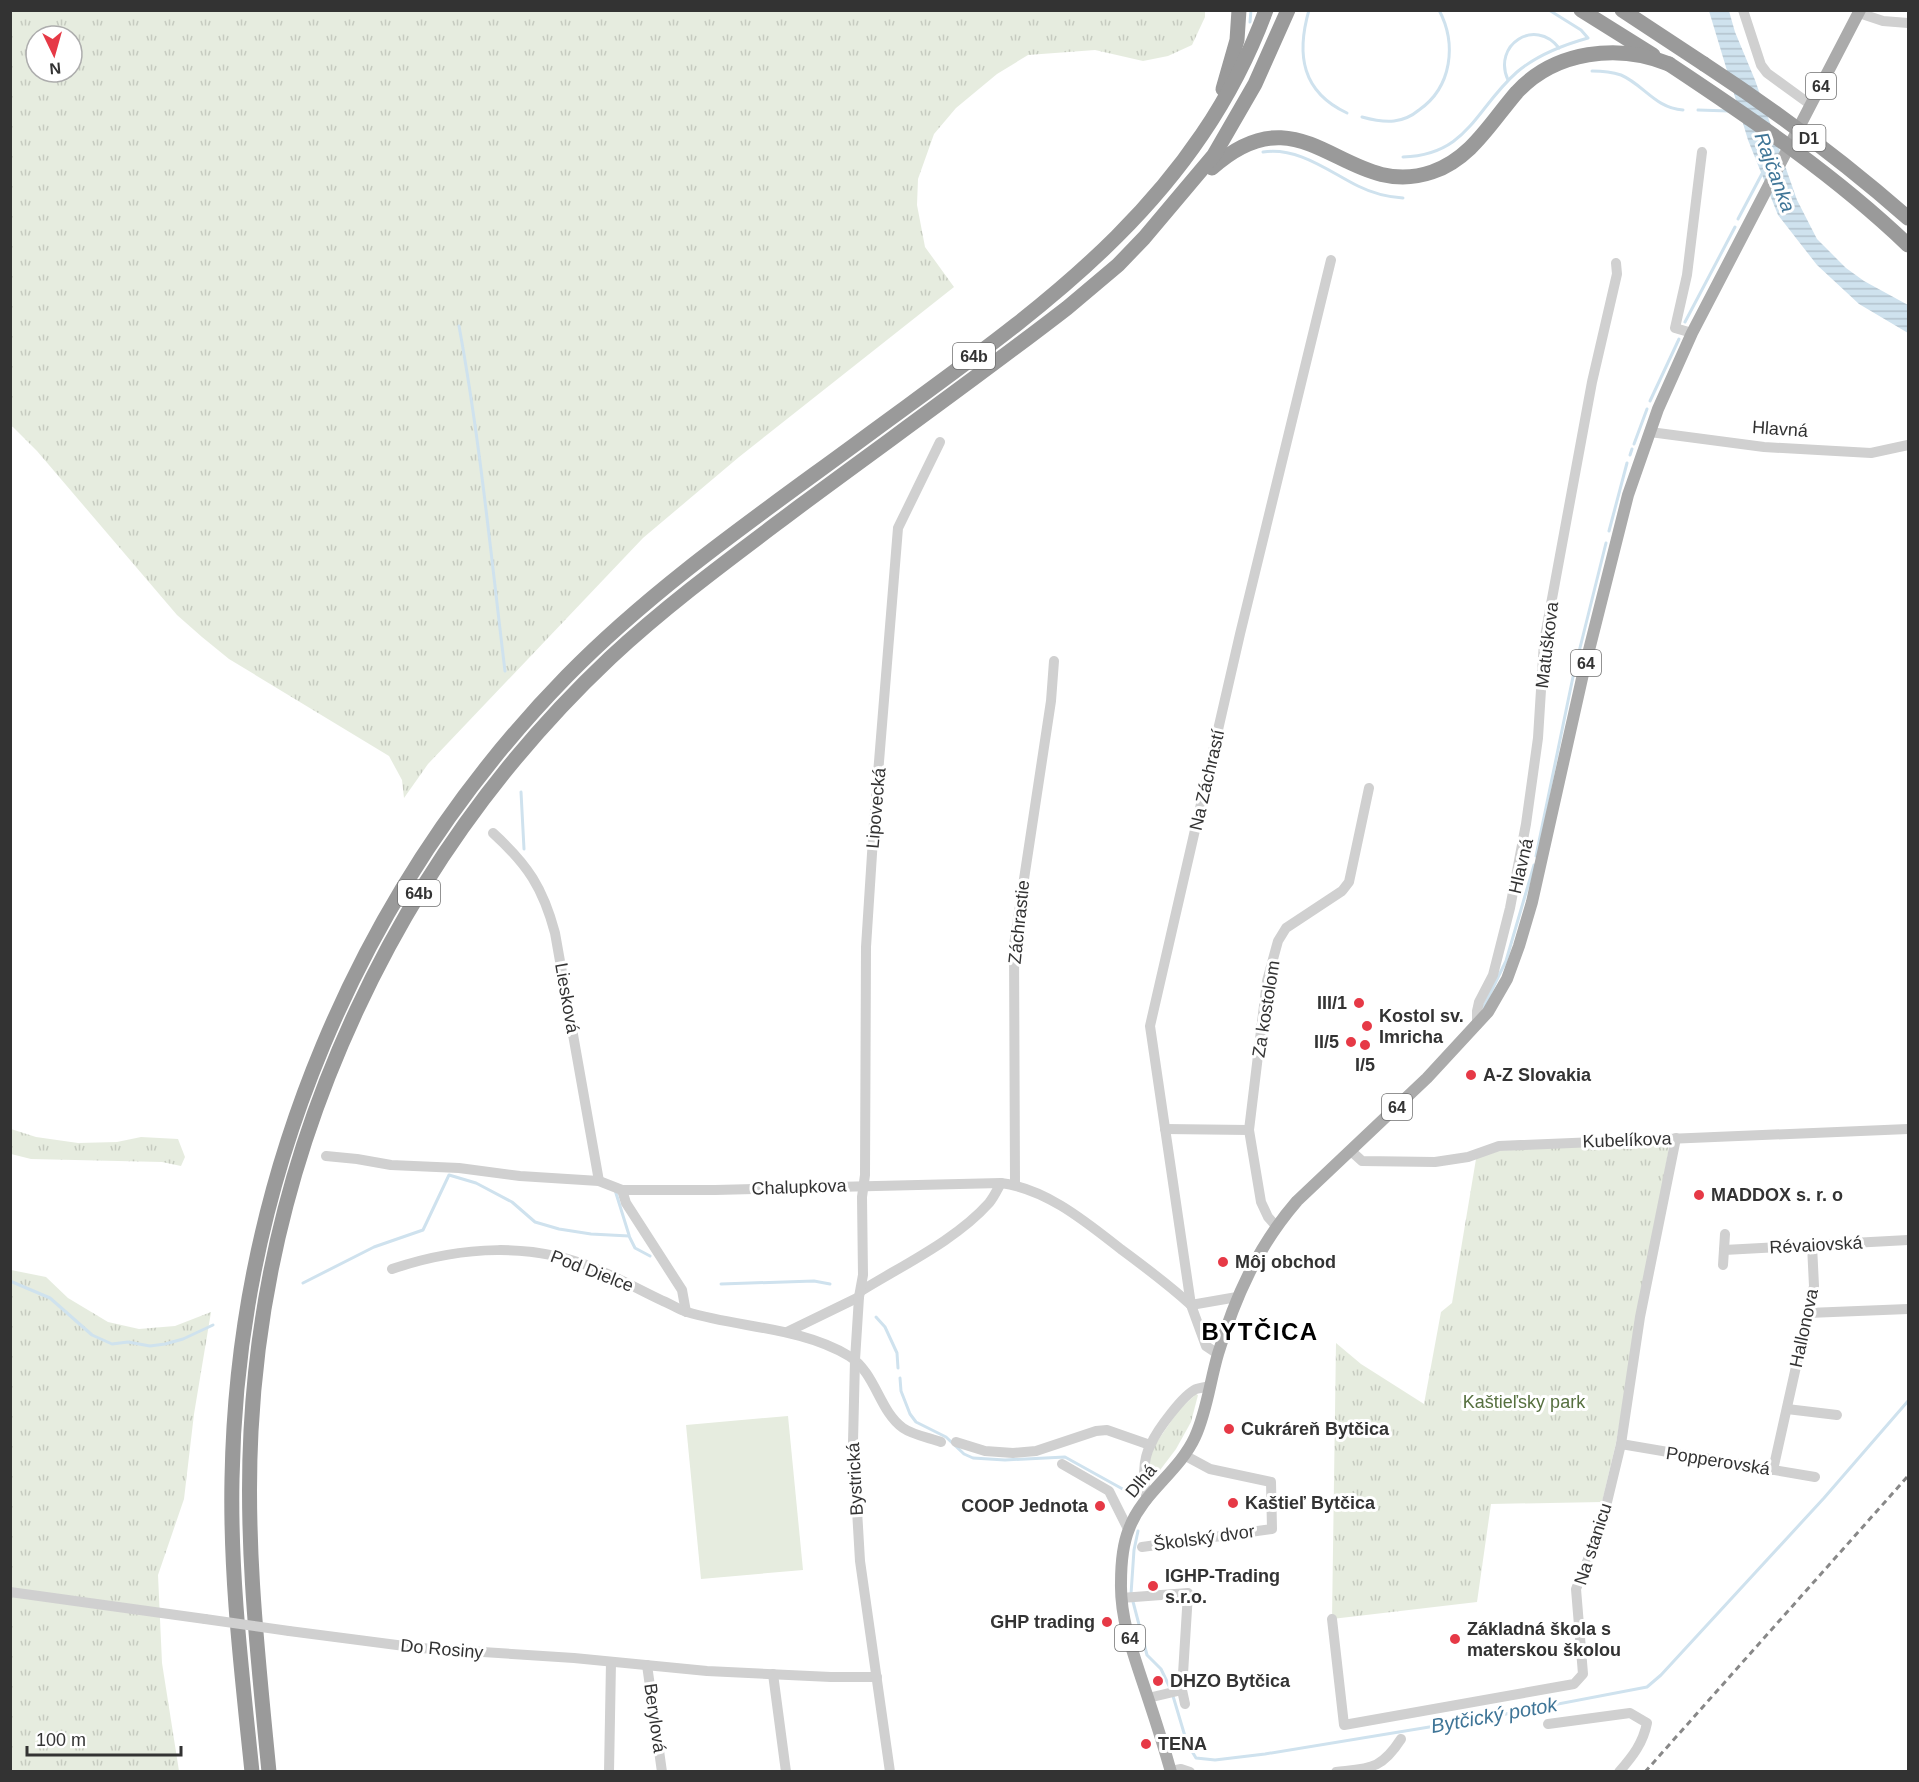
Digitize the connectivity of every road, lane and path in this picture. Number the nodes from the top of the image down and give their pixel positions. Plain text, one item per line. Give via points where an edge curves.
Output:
1 (1239, 10) edge
2 (1266, 10) edge
3 (1288, 10) edge
4 (1581, 10) edge
5 (1622, 10) edge
6 (1743, 10) edge
7 (1859, 12) edge
8 (1908, 23) edge
9 (1668, 64) junction
10 (1811, 105) junction
11 (1218, 108) junction
12 (1702, 152) dead end
13 (1188, 187) junction
14 (1908, 219) edge
15 (1908, 245) edge
16 (1331, 260) dead end
17 (1616, 263) dead end
18 (1692, 333) junction
19 (1650, 432) junction
20 (940, 442) dead end
21 (1908, 445) edge
22 (1054, 661) dead end
23 (1369, 788) dead end
24 (493, 833) dead end
25 (1477, 1025) junction
26 (1165, 1129) junction
27 (1908, 1129) edge
28 (1248, 1130) junction
29 (1676, 1138) junction
30 (1351, 1151) junction
31 (326, 1156) dead end
32 (599, 1181) junction
33 (1001, 1183) junction
34 (864, 1185) junction
35 (1015, 1185) junction
36 (622, 1190) junction
37 (1276, 1226) junction
38 (1725, 1234) dead end
39 (1908, 1240) edge
40 (1812, 1245) junction
41 (1724, 1250) junction
42 (1723, 1265) dead end
43 (392, 1269) dead end
44 (860, 1294) junction
45 (1237, 1297) junction
46 (1191, 1305) junction
47 (1908, 1309) edge
48 (686, 1312) junction
49 (1809, 1313) junction
50 (787, 1332) junction
51 (1218, 1354) junction
52 (855, 1360) junction
53 (1210, 1386) junction
54 (1787, 1409) junction
55 (1837, 1415) dead end
56 (941, 1442) dead end
57 (956, 1442) dead end
58 (1621, 1444) junction
59 (1150, 1445) junction
60 (1184, 1455) junction
61 (1062, 1464) dead end
62 (1773, 1470) junction
63 (1815, 1477) dead end
64 (1147, 1500) junction
65 (1128, 1529) junction
66 (1142, 1547) dead end
67 (10, 1592) edge
68 (1129, 1598) junction
69 (1332, 1619) dead end
70 (611, 1662) junction
71 (647, 1665) junction
72 (773, 1674) junction
73 (877, 1677) junction
74 (1175, 1692) junction
75 (1148, 1698) junction
76 (1185, 1704) dead end
77 (1548, 1724) dead end
78 (1401, 1739) dead end
79 (1171, 1771) edge
80 (252, 1772) edge
81 (269, 1772) edge
82 (609, 1772) edge
83 (662, 1772) edge
84 (786, 1772) edge
85 (890, 1772) edge
86 (1190, 1772) edge
87 (1336, 1772) edge
88 (1619, 1772) edge

1 - 11 highway via 1238,40
2 - 11 highway, 64b via 1238,74
3 - 13 highway, 64b via 1235,121
4 - 9 highway, D1
5 - 14 highway, D1, bridge via 1785,119
6 - 10 street via 1761,65
7 - 8 street via 1883,21
7 - 10 main road, 64
9 - 13 highway via 1641,55 1610,53 1557,63 1525,84 1464,154 1443,168 1420,175 1376,172 1305,142 1276,137 1256,139 1236,148
9 - 15 highway, D1, bridge via 1817,168
10 - 18 main road, Hlavná / 64
11 - 80 highway, 64b via 1163,189 1078,275 720,545 582,662 507,742 471,788 382,923 337,1010 289,1134 260,1239 247,1305 234,1419 232,1525 237,1629
12 - 18 street via 1688,275 1675,328
13 - 81 highway, 64b via 1118,265 1067,308 738,552 609,660 552,717 491,789 436,866 391,940 327,1078 306,1138 276,1244 259,1346 251,1431 249,1522
16 - 26 street, Na Záchrastí via 1150,1026
17 - 25 street, Matuškova via 1617,274 1592,382 1544,642 1538,738 1526,824 1510,908 1493,975 1479,1002
18 - 19 main road, Hlavná / 64
19 - 21 street, Hlavná via 1764,447 1871,453
19 - 25 main road, Hlavná / 64 via 1616,539 1524,929 1501,991
20 - 34 street, Lipovecká via 898,528 866,947
22 - 35 street, Záchrastie via 1014,945
23 - 28 street, Za kostolom via 1349,882 1342,891 1286,928 1278,941 1267,981
24 - 32 street, Liesková via 528,871 550,915
25 - 30 main road, Hlavná / 64
26 - 28 street
26 - 46 street, Na Záchrastí
27 - 29 street, Kubelíkova
28 - 37 street, Za kostolom via 1260,1202
29 - 30 street, Kubelíkova via 1499,1146 1468,1157 1435,1162 1362,1161
29 - 58 street, Na stanicu via 1640,1317
30 - 37 main road, Hlavná / 64
31 - 32 street, Chalupkova via 391,1165
32 - 36 street, Chalupkova
33 - 34 street, Chalupkova
33 - 35 street, Chalupkova
33 - 44 street via 991,1201 970,1222
34 - 36 street, Chalupkova
34 - 44 street, Bystrická
35 - 46 street, Chalupkova via 1069,1212
36 - 48 street via 626,1203 682,1290
37 - 45 main road, Dlhá / 64
38 - 41 street
39 - 40 street, Révaiovská
40 - 41 street, Révaiovská
40 - 49 street, Hallonova via 1814,1286
41 - 42 street
43 - 48 street, Pod Dielce via 420,1259 478,1251 516,1249 546,1253 599,1270
44 - 50 street
44 - 52 street, Bystrická
45 - 46 street
45 - 51 main road, Dlhá / 64
46 - 51 street, Na Záchrastí via 1206,1346
47 - 49 street
48 - 50 street, Pod Dielce
49 - 54 street, Hallonova
50 - 52 street, Pod Dielce
51 - 53 main road, Dlhá / 64
52 - 56 street via 869,1376 894,1420 904,1429
52 - 73 street, Bystrická via 855,1491 860,1561
53 - 59 street via 1194,1390
53 - 60 main road, Dlhá / 64 via 1195,1437
54 - 55 street
54 - 62 street, Hallonova
57 - 59 street via 985,1451 1013,1453 1036,1451 1107,1430
58 - 62 street, Popperovská
58 - 69 street, Na stanicu via 1601,1527 1576,1589 1583,1674 1574,1684 1344,1725
59 - 64 street via 1145,1466
60 - 64 main road, Dlhá / 64
60 - 66 street, Školský dvor via 1210,1469 1271,1482 1272,1529
61 - 65 street via 1109,1491
62 - 63 street, Popperovská
64 - 65 main road, Dlhá / 64
65 - 68 main road, Dlhá / 64 via 1122,1558
67 - 70 street, Do Rosiny, bridge via 420,1648
68 - 74 street via 1188,1593
68 - 75 main road, Dlhá / 64 via 1134,1655
70 - 71 street, Do Rosiny
70 - 82 street
71 - 72 street, Do Rosiny
71 - 83 street, Berylová
72 - 73 street, Do Rosiny
72 - 84 street
73 - 85 street, Bystrická
74 - 75 street
74 - 76 street
75 - 79 main road, Dlhá / 64
77 - 88 street via 1630,1713 1647,1723 1644,1737
78 - 87 street via 1374,1767
79 - 86 street

